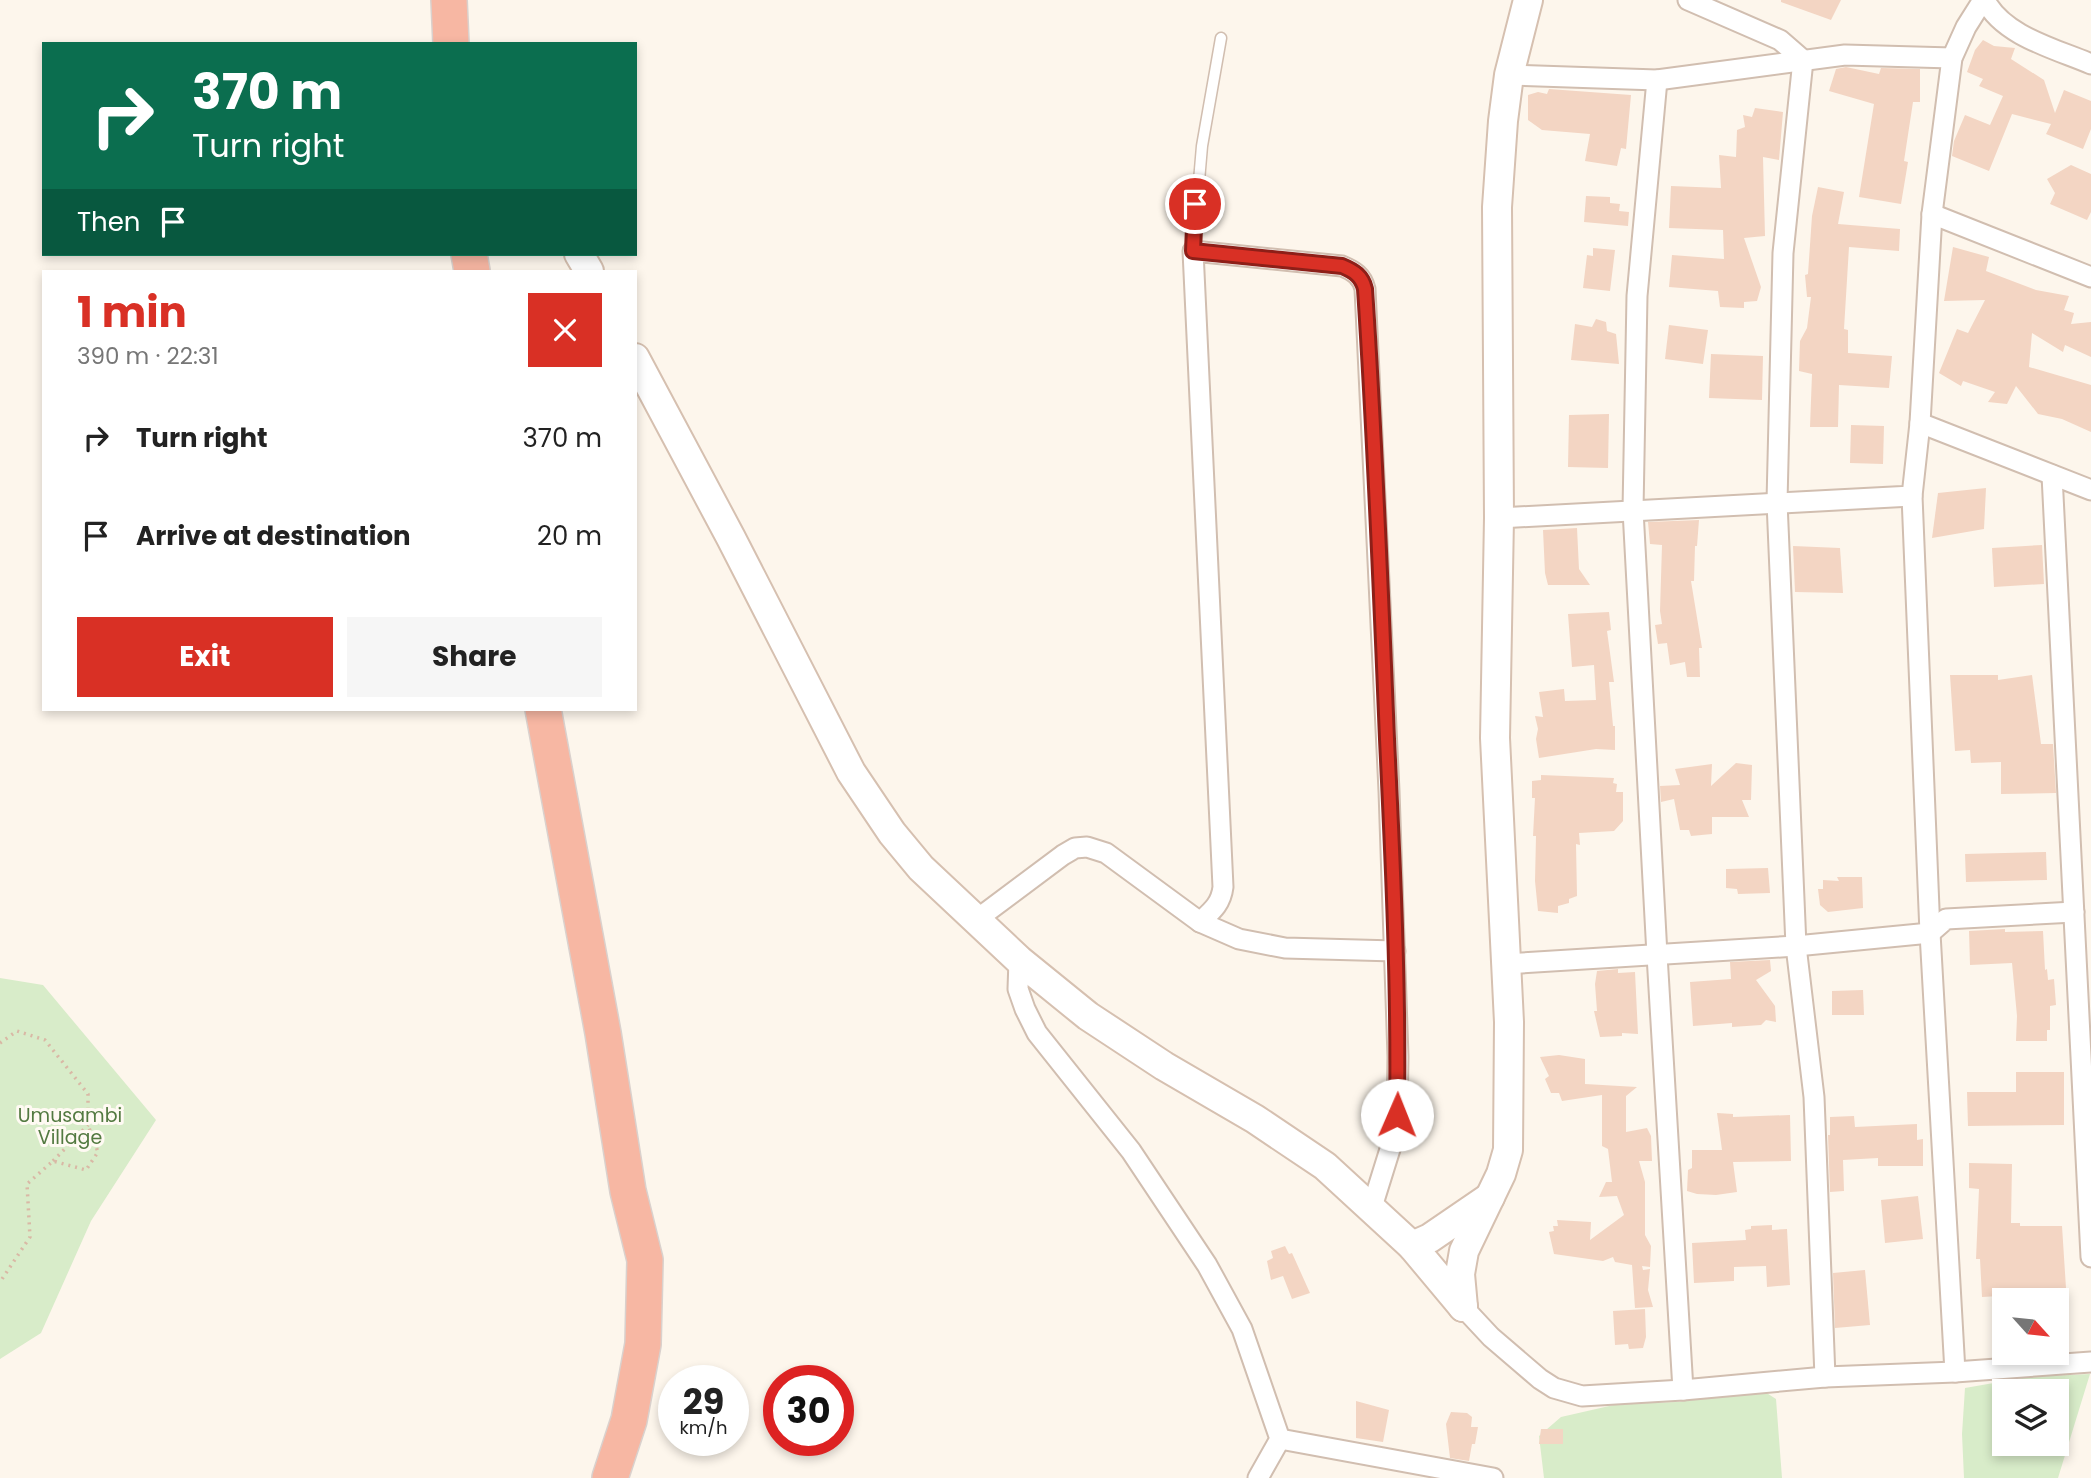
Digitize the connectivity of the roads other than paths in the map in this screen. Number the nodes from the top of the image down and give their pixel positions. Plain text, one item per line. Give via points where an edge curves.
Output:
1 (449, 0) edge
2 (1528, 0) edge
3 (1688, 0) edge
4 (1984, 0) edge
5 (1221, 38) dead end
6 (451, 42) edge
7 (1952, 58) junction
8 (1803, 60) junction
9 (2091, 64) edge
10 (1509, 75) junction
11 (1657, 80) junction
12 (1932, 214) junction
13 (1193, 251) junction
14 (2091, 276) edge
15 (637, 362) edge
16 (1920, 423) junction
17 (2053, 475) junction
18 (2091, 490) edge
19 (1912, 496) junction
20 (1777, 502) junction
21 (1633, 510) junction
22 (1499, 518) junction
23 (543, 711) edge
24 (2074, 912) junction
25 (976, 920) junction
26 (1200, 922) junction
27 (1930, 933) junction
28 (1796, 946) junction
29 (1395, 951) junction
30 (1657, 956) junction
31 (1019, 960) junction
32 (1505, 964) junction
33 (628, 1191) junction
34 (1490, 1196) junction
35 (1372, 1208) junction
36 (1412, 1246) junction
37 (2091, 1257) edge
38 (1463, 1307) junction
39 (2091, 1362) edge
40 (1955, 1372) junction
41 (1825, 1377) junction
42 (1684, 1390) junction
43 (1280, 1439) junction
44 (1466, 1475) edge
45 (586, 1478) edge
46 (610, 1478) edge
47 (1258, 1478) edge
48 (1493, 1478) edge

1 - 6 highway
2 - 10 street
3 - 8 street via 1780,40
4 - 7 street
4 - 9 street via 2014,31
5 - 13 lane via 1202,146
7 - 8 street via 1845,55
7 - 12 street
8 - 11 street
8 - 20 street via 1783,253
10 - 11 street
10 - 22 street via 1497,207
11 - 21 street via 1637,296
12 - 14 street
12 - 16 street
13 - 26 street via 1223,887 1217,907
13 - 29 street via 1342,266 1363,281 1375,455
15 - 25 street via 851,772 921,868
16 - 17 street
16 - 19 street
17 - 18 street
17 - 24 street
19 - 20 street
19 - 27 street
20 - 21 street
20 - 28 street
21 - 22 street
21 - 30 street
22 - 32 street via 1495,738
23 - 33 highway
24 - 27 street via 1946,919
24 - 37 street
25 - 26 street via 1063,855 1087,847 1106,853
25 - 31 street
26 - 29 street via 1240,939 1285,948
27 - 28 street
27 - 40 street
28 - 30 street
28 - 41 street via 1814,1097
29 - 35 street via 1397,1115
30 - 32 street
30 - 42 street
31 - 35 street via 1121,1039 1289,1140
31 - 43 street via 1018,989 1037,1033 1131,1151 1207,1265 1242,1329
32 - 34 street via 1507,1150
33 - 45 highway via 619,1349 608,1413
33 - 46 highway via 645,1260 643,1344 629,1420
34 - 36 street
34 - 38 street via 1464,1251 1460,1274
35 - 36 street
36 - 38 street
38 - 42 street via 1491,1337 1554,1388 1582,1396
39 - 40 street
40 - 41 street
41 - 42 street
43 - 44 street
43 - 47 street
44 - 48 street

